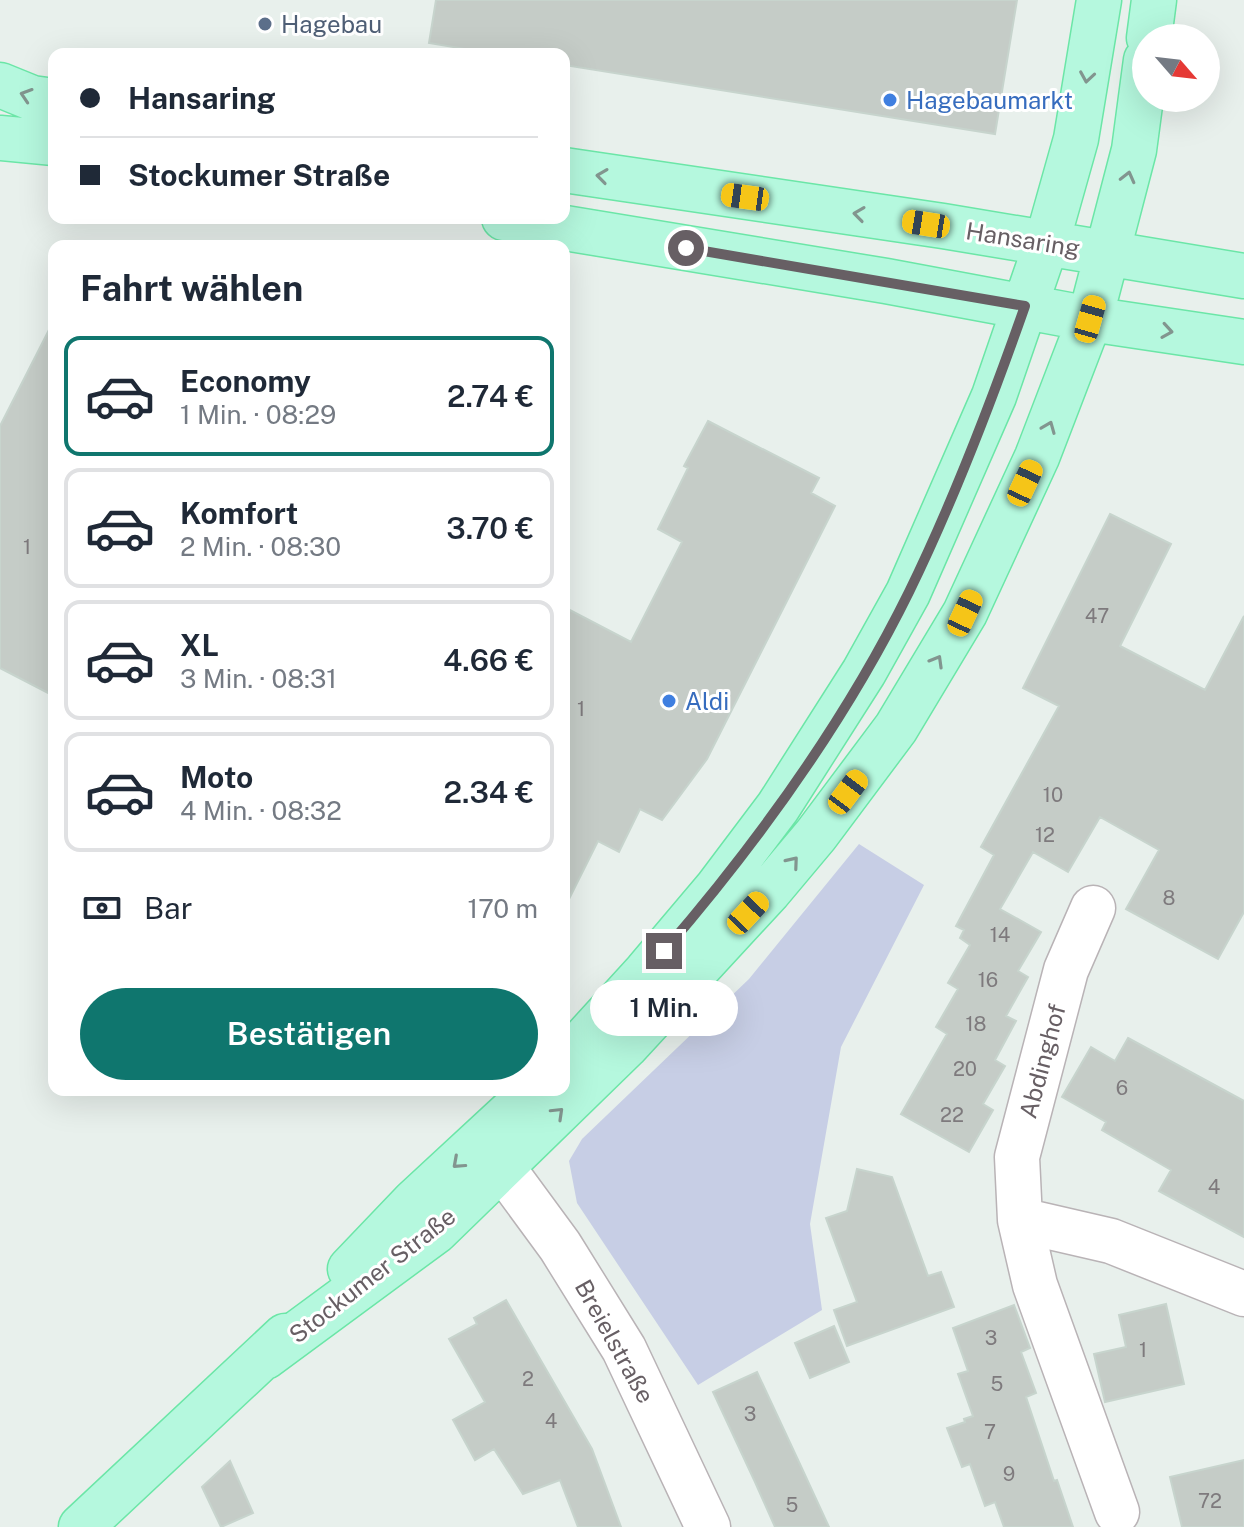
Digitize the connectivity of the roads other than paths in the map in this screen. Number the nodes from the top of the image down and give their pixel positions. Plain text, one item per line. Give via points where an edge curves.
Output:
1 (1099, 0) edge
2 (1154, 0) edge
3 (1151, 24) edge
4 (0, 85) edge
5 (48, 100) edge
6 (1139, 112) edge
7 (0, 138) edge
8 (48, 142) edge
9 (570, 171) edge
10 (540, 224) edge
11 (1047, 242) junction
12 (1109, 253) junction
13 (1244, 276) edge
14 (1025, 306) junction
15 (1090, 319) junction
16 (1244, 342) edge
17 (1093, 908) dead end
18 (570, 1055) edge
19 (529, 1096) edge
20 (502, 1167) junction
21 (1020, 1220) junction
22 (1244, 1294) edge
23 (265, 1357) junction
24 (1117, 1512) dead end
25 (81, 1527) edge
26 (708, 1527) edge

1 -> 11 main road via 1076,139
2 - 3 main road
5 -> 4 main road
12 -> 6 main road, Stockumer Straße
7 - 8 main road
11 -> 9 main road, Hansaring
10 - 14 main road
11 - 12 main road, Hansaring
11 - 14 main road
12 - 13 main road, Hansaring
12 - 15 main road, Stockumer Straße
14 - 15 main road
14 - 18 main road via 994,396 908,593 849,696 778,807 717,888
15 -> 16 main road
20 -> 15 main road, Stockumer Straße via 626,1046 769,891 896,728 965,613 1037,457
17 - 21 street, Abdinghof via 1066,970 1017,1157
19 -> 23 main road, Stockumer Straße via 414,1202
20 - 23 main road, Stockumer Straße via 436,1231
20 - 26 street, Breielstraße via 560,1246 624,1349
21 - 22 street via 1111,1241
21 - 24 street, Abdinghof via 1035,1285
23 - 25 main road, Stockumer Straße

